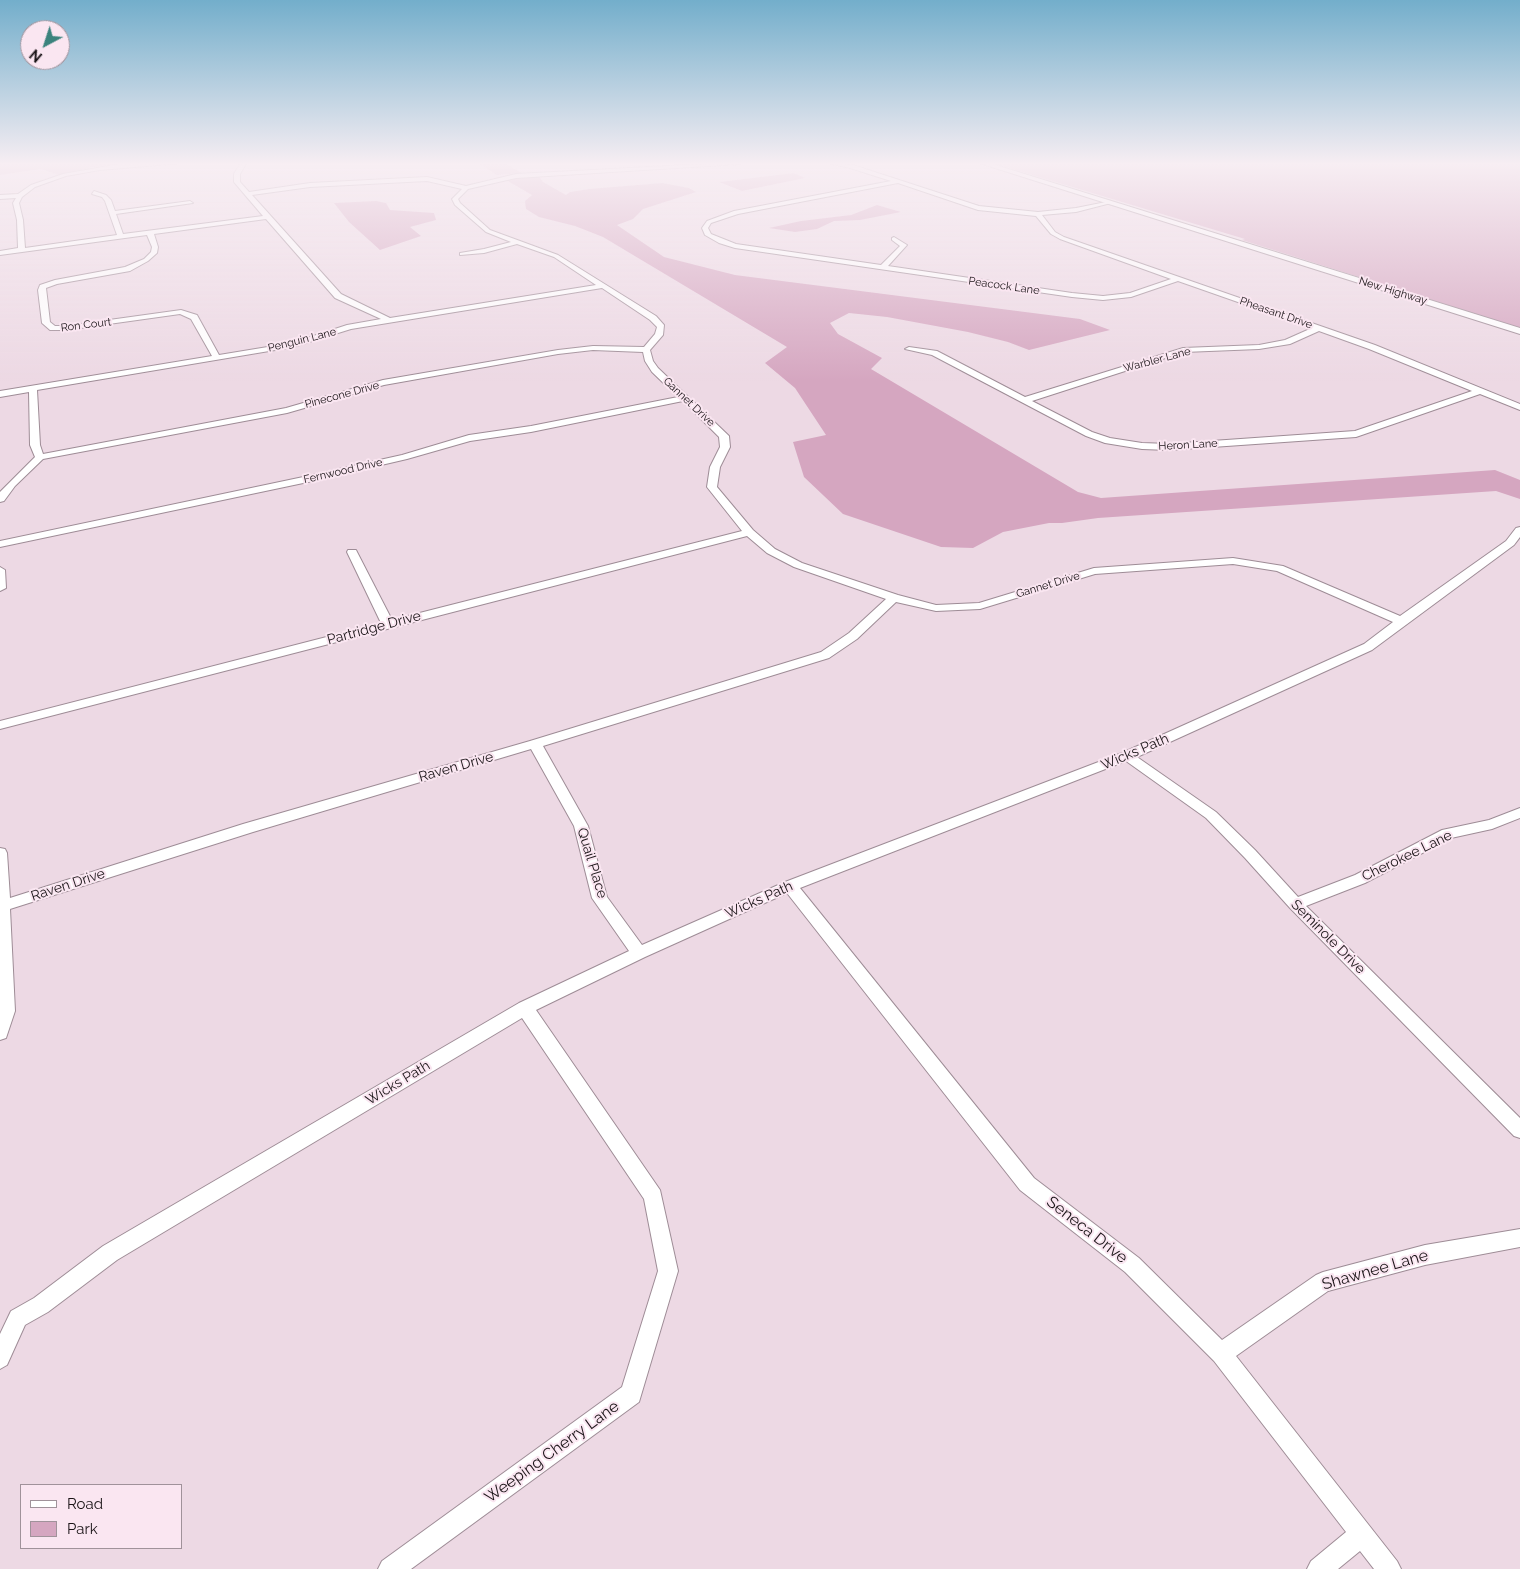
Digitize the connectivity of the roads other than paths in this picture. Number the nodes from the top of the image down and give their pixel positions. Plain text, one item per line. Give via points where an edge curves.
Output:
1 (21, 235) edge
2 (134, 235) edge
3 (151, 235) edge
4 (283, 235) edge
5 (499, 235) edge
6 (708, 235) edge
7 (1057, 235) edge
8 (1214, 235) edge
9 (121, 237) joint
10 (894, 239) dead end
11 (517, 242) junction
12 (22, 250) junction
13 (0, 253) edge
14 (462, 254) dead end
15 (882, 268) junction
16 (1178, 279) junction
17 (603, 286) junction
18 (389, 320) junction
19 (1319, 328) junction
20 (1520, 331) edge
21 (909, 349) dead end
22 (646, 350) junction
23 (217, 358) junction
24 (33, 388) junction
25 (1480, 392) junction
26 (0, 394) edge
27 (685, 398) junction
28 (1026, 400) junction
29 (1520, 407) edge
30 (40, 457) junction
31 (0, 499) edge
32 (1520, 530) edge
33 (749, 532) junction
34 (0, 544) edge
35 (1515, 546) edge
36 (352, 552) dead end
37 (0, 570) edge
38 (0, 588) edge
39 (894, 598) junction
40 (1401, 621) junction
41 (388, 625) junction
42 (0, 725) edge
43 (535, 744) junction
44 (1127, 756) junction
45 (1520, 813) edge
46 (0, 853) edge
47 (790, 886) junction
48 (1295, 904) junction
49 (1, 906) edge
50 (639, 953) junction
51 (525, 1008) junction
52 (0, 1033) edge
53 (1519, 1128) edge
54 (1520, 1238) edge
55 (1221, 1354) junction
56 (0, 1358) edge
57 (1361, 1535) junction
58 (390, 1569) edge
59 (1319, 1569) edge
60 (1389, 1569) edge

1 - 12 street
2 - 9 street
3 - 23 street, Ron Court via 154,253 146,260 127,269 43,287 46,323 53,328 66,328 181,312 194,317
4 - 18 street via 338,296
5 - 11 street
6 - 15 street, Peacock Lane via 735,246
7 - 16 street, Pheasant Drive
8 - 20 street, New Highway
9 - 12 street
10 - 15 street via 904,245
11 - 14 street
11 - 17 street via 556,256
12 - 13 street
15 - 16 street, Peacock Lane via 1103,298 1131,296
16 - 19 street, Pheasant Drive
17 - 18 street, Penguin Lane
17 - 22 street via 653,318 661,327 659,335
18 - 23 street, Penguin Lane via 350,327 293,345
19 - 25 street, Pheasant Drive
19 - 28 street, Warbler Lane via 1287,342 1258,347 1183,350
21 - 28 street, Heron Lane via 934,353
22 - 27 street, Gannet Drive via 655,370
22 - 30 street, Pinecone Drive via 593,348 558,352 383,383 288,410
23 - 24 street, Penguin Lane
24 - 26 street, Penguin Lane
24 - 30 street via 35,445
25 - 28 street, Heron Lane via 1356,434 1169,447 1108,441
25 - 29 street, Pheasant Drive
27 - 33 street, Gannet Drive via 724,436 725,448 714,467 712,487
27 - 34 street, Fernwood Drive via 531,430 469,438 308,479
30 - 31 street
32 - 35 street, Wicks Path
33 - 39 street, Gannet Drive via 771,551 798,565
33 - 41 street, Partridge Drive
35 - 40 street, Wicks Path
36 - 41 street
37 - 38 street
39 - 40 street, Gannet Drive via 936,608 980,606 1094,572 1233,561 1280,568
39 - 43 street, Raven Drive via 853,636 826,654
40 - 44 street, Wicks Path via 1368,647
41 - 42 street, Partridge Drive
43 - 49 street, Raven Drive via 248,828
43 - 50 street, Quail Place via 581,826 600,898
44 - 47 street, Wicks Path
44 - 48 street, Seminole Drive via 1211,815
45 - 48 street, Cherokee Lane via 1492,824 1447,834 1360,879
46 - 49 street
47 - 50 street, Wicks Path
47 - 55 street, Seneca Drive via 1027,1184 1132,1264
48 - 53 street, Seminole Drive
49 - 52 street via 7,1010
50 - 51 street, Wicks Path
51 - 56 street, Wicks Path via 110,1253 18,1318
51 - 58 street, Weeping Cherry Lane via 653,1196 668,1271 631,1394
54 - 55 street, Shawnee Lane via 1425,1255 1323,1282
55 - 57 street, Seneca Drive
57 - 59 street
57 - 60 street, Seneca Drive

